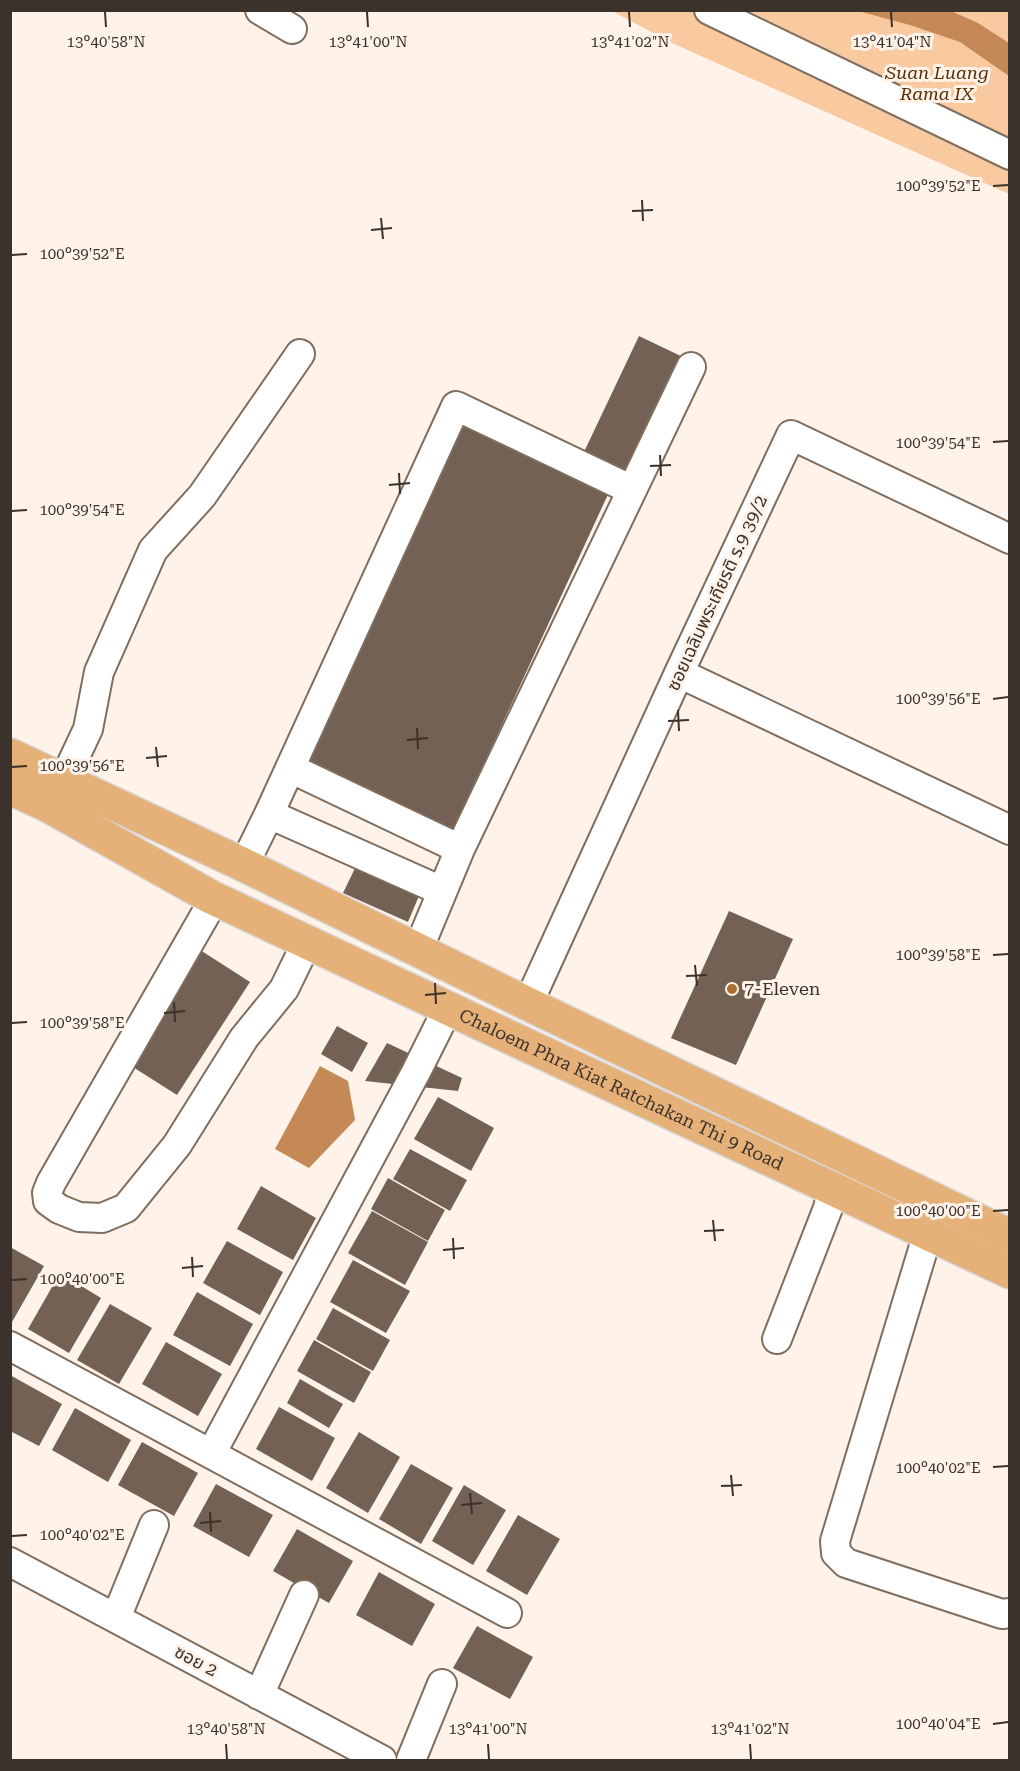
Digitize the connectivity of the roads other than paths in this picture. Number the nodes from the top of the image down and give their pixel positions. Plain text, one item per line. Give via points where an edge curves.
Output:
1 (260, 10) edge
2 (709, 10) edge
3 (292, 29) dead end
4 (1010, 155) edge
5 (300, 354) dead end
6 (691, 368) dead end
7 (632, 490) junction
8 (1010, 539) edge
9 (679, 673) junction
10 (10, 755) edge
11 (290, 768) junction
12 (64, 780) junction
13 (10, 788) edge
14 (269, 814) junction
15 (1010, 830) edge
16 (460, 849) junction
17 (244, 865) junction
18 (442, 891) junction
19 (208, 910) dead end
20 (307, 942) junction
21 (418, 950) junction
22 (528, 1004) junction
23 (448, 1008) junction
24 (832, 1190) junction
25 (928, 1233) junction
26 (1010, 1236) edge
27 (1010, 1272) edge
28 (777, 1339) dead end
29 (10, 1346) edge
30 (211, 1454) junction
31 (154, 1525) dead end
32 (10, 1562) edge
33 (304, 1595) dead end
34 (507, 1613) dead end
35 (1010, 1613) edge
36 (116, 1618) junction
37 (441, 1684) dead end
38 (259, 1695) junction
39 (382, 1761) edge
40 (411, 1761) edge

1 - 3 street
2 - 4 street
5 - 12 street via 202,496 153,550 99,672 88,729
6 - 7 street
7 - 11 street via 456,406
7 - 16 street
8 - 9 street, ซอยเฉลิมพระเกียรติ ร.9 39/2 via 790,435
9 - 15 street
9 - 22 street, ซอยเฉลิมพระเกียรติ ร.9 39/2
10 - 12 main road, Chaloem Phra Kiat Ratchakan Thi 9 Road
11 - 14 street
11 - 16 street
12 - 17 main road, Chaloem Phra Kiat Ratchakan Thi 9 Road
13 - 20 main road, Chaloem Phra Kiat Ratchakan Thi 9 Road via 211,897
14 - 17 street
14 - 18 street
16 - 18 street
17 - 21 main road, Chaloem Phra Kiat Ratchakan Thi 9 Road
18 - 21 street
19 - 20 street via 51,1184 48,1201 59,1209 102,1218 126,1208 177,1145 244,1038 284,989
20 - 23 main road, Chaloem Phra Kiat Ratchakan Thi 9 Road
21 - 22 main road, Chaloem Phra Kiat Ratchakan Thi 9 Road
22 - 26 main road, Chaloem Phra Kiat Ratchakan Thi 9 Road
23 - 24 main road, Chaloem Phra Kiat Ratchakan Thi 9 Road
23 - 30 street
24 - 25 main road, Chaloem Phra Kiat Ratchakan Thi 9 Road
24 - 28 street
25 - 27 main road, Chaloem Phra Kiat Ratchakan Thi 9 Road
25 - 35 street via 835,1540 836,1553 846,1563 1002,1614
29 - 30 street
30 - 34 street
31 - 36 street
32 - 36 street, ซอย 2
33 - 38 street
36 - 38 street, ซอย 2
37 - 40 street
38 - 39 street, ซอย 2

